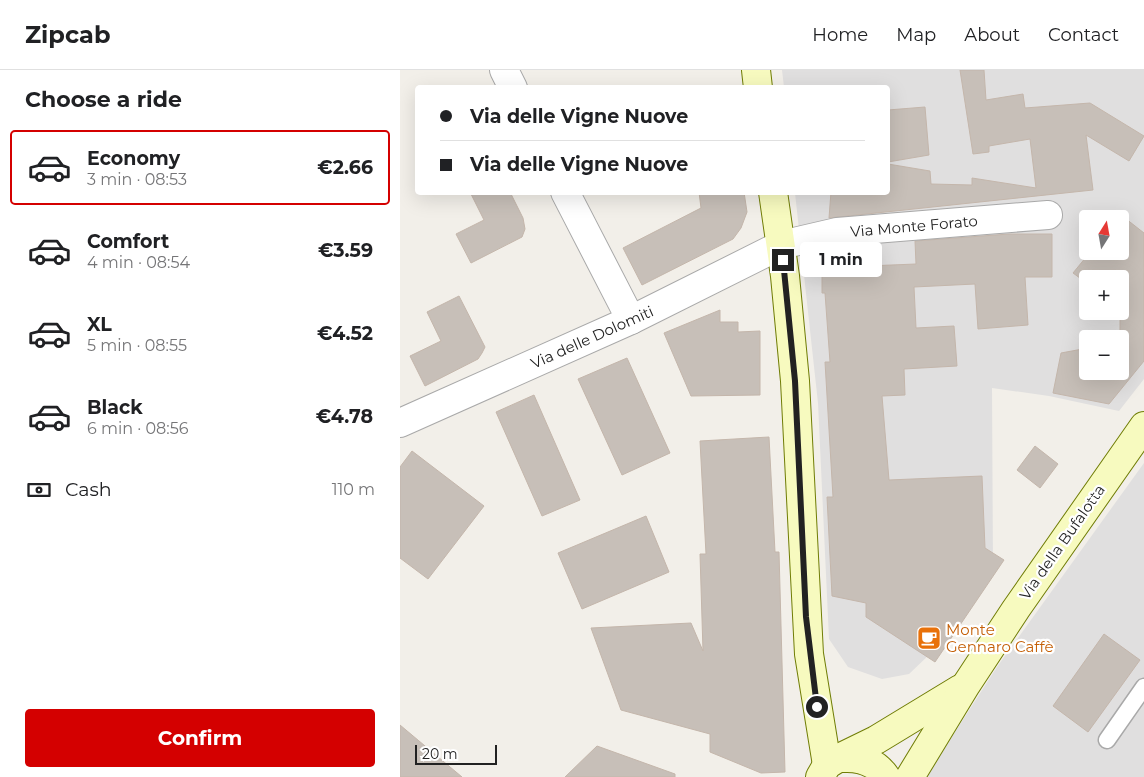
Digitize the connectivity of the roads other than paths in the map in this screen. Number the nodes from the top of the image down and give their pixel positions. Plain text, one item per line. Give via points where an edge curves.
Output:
1 (504, 70) edge
2 (756, 70) edge
3 (512, 85) edge
4 (758, 85) edge
5 (567, 195) edge
6 (773, 195) edge
7 (1048, 215) dead end
8 (781, 245) junction
9 (631, 320) junction
10 (400, 423) edge
11 (1144, 426) edge
12 (966, 685) junction
13 (1144, 687) edge
14 (1108, 740) dead end
15 (830, 767) edge
16 (886, 777) edge
17 (910, 777) edge

1 - 3 street
2 - 4 street
5 - 9 street
6 - 8 street
7 - 8 street, Via Monte Forato via 837,232
8 - 9 street, Via delle Dolomiti
8 - 15 street via 795,381 808,654
9 - 10 street, Via delle Dolomiti
11 - 12 street, Via della Bufalotta
12 - 15 street
12 - 17 street, Via della Bufalotta
13 - 14 lane
15 - 16 street via 854,757 871,762

